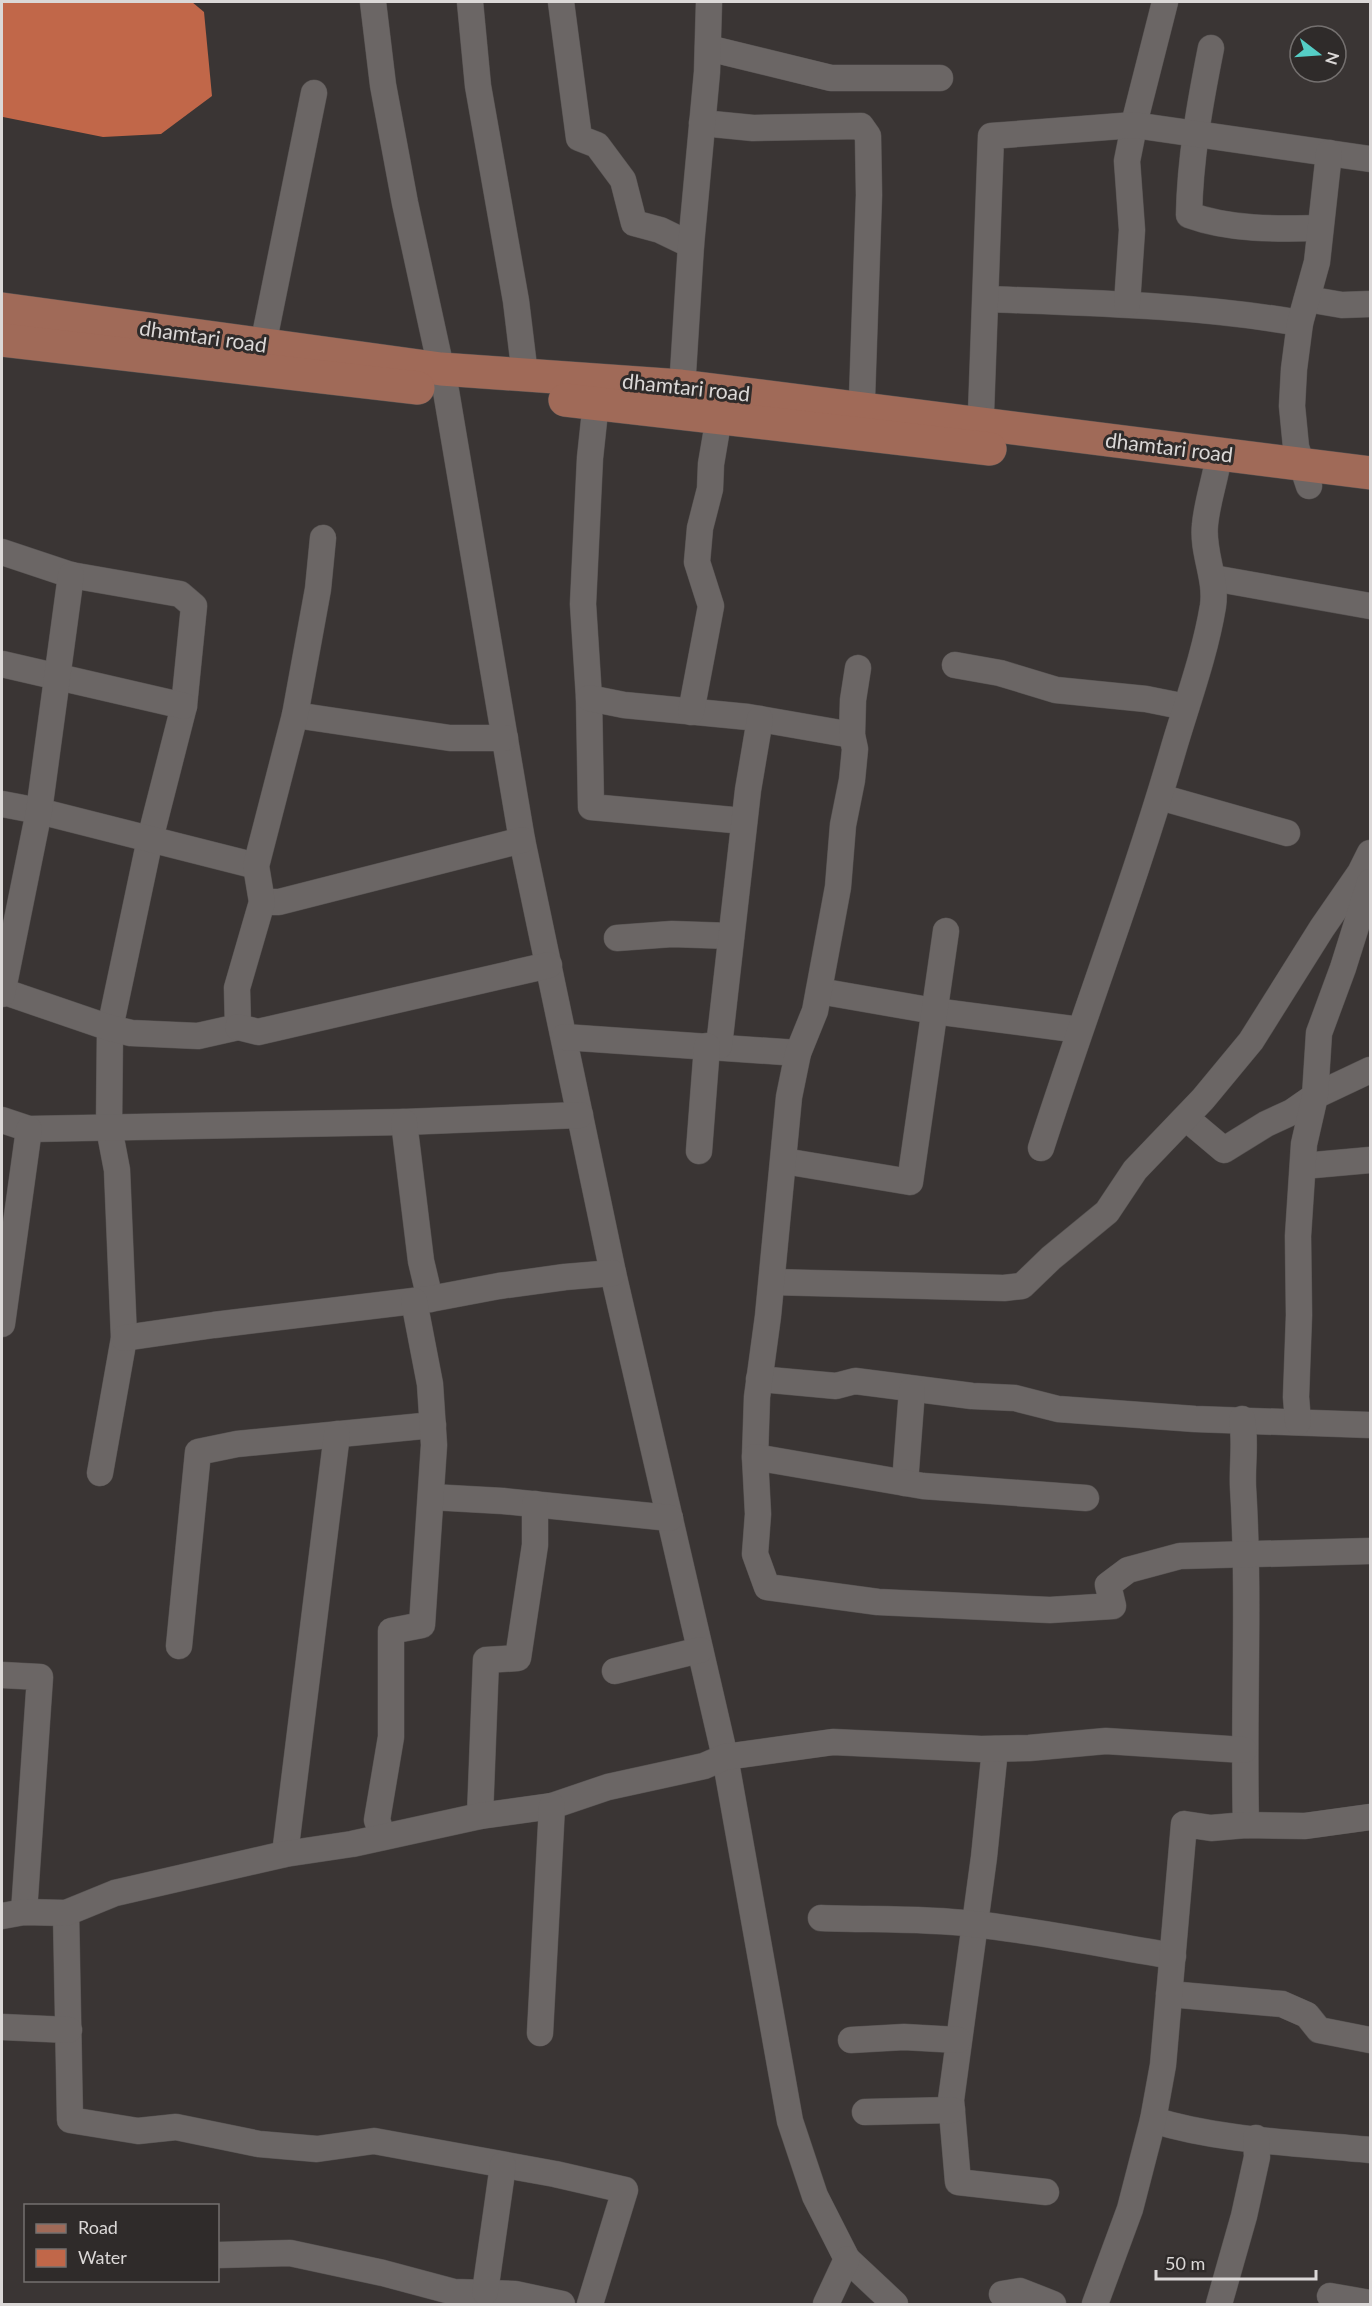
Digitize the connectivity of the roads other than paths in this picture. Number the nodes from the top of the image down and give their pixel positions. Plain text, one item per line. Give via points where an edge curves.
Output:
1 (373, 2) edge
2 (470, 2) edge
3 (561, 2) edge
4 (709, 2) edge
5 (1165, 2) edge
6 (708, 48) junction
7 (1211, 48) dead end
8 (940, 78) dead end
9 (314, 93) dead end
10 (702, 123) junction
11 (1134, 125) junction
12 (1196, 134) junction
13 (1329, 153) junction
14 (1371, 159) edge
15 (1320, 228) junction
16 (691, 245) junction
17 (986, 299) junction
18 (1307, 299) junction
19 (1127, 304) junction
20 (1371, 304) edge
21 (2, 309) edge
22 (1300, 323) junction
23 (2, 340) edge
24 (263, 345) junction
25 (525, 375) junction
26 (443, 380) junction
27 (681, 399) junction
28 (596, 402) junction
29 (719, 417) junction
30 (862, 421) junction
31 (980, 436) junction
32 (1217, 465) junction
33 (1371, 473) edge
34 (1306, 475) junction
35 (1371, 494) edge
36 (323, 538) dead end
37 (2, 552) edge
38 (71, 575) junction
39 (1213, 578) junction
40 (1371, 606) edge
41 (2, 664) edge
42 (955, 665) dead end
43 (858, 668) dead end
44 (58, 676) junction
45 (589, 698) junction
46 (184, 706) junction
47 (1186, 707) junction
48 (691, 712) junction
49 (295, 715) junction
50 (760, 719) junction
51 (852, 735) junction
52 (505, 738) junction
53 (1160, 797) junction
54 (2, 804) edge
55 (39, 811) junction
56 (744, 820) junction
57 (1287, 833) dead end
58 (150, 839) junction
59 (522, 840) junction
60 (1371, 853) edge
61 (256, 866) junction
62 (1371, 882) edge
63 (262, 902) junction
64 (946, 932) dead end
65 (731, 936) junction
66 (617, 938) dead end
67 (549, 965) junction
68 (819, 991) junction
69 (2, 992) edge
70 (934, 1011) junction
71 (238, 1027) junction
72 (110, 1028) junction
73 (1080, 1030) junction
74 (564, 1037) junction
75 (713, 1046) junction
76 (798, 1053) junction
77 (1371, 1070) edge
78 (1315, 1096) junction
79 (580, 1115) junction
80 (1185, 1118) junction
81 (2, 1120) edge
82 (404, 1122) junction
83 (109, 1128) junction
84 (29, 1129) junction
85 (1041, 1148) dead end
86 (699, 1151) dead end
87 (1371, 1160) edge
88 (784, 1161) junction
89 (1303, 1166) junction
90 (9, 1226) edge
91 (613, 1273) junction
92 (771, 1282) junction
93 (422, 1300) junction
94 (2, 1324) edge
95 (124, 1338) junction
96 (759, 1379) junction
97 (912, 1390) junction
98 (1242, 1419) junction
99 (1298, 1422) junction
100 (433, 1425) junction
101 (1371, 1425) edge
102 (337, 1434) junction
103 (755, 1457) junction
104 (100, 1473) dead end
105 (905, 1483) junction
106 (431, 1497) junction
107 (1086, 1498) dead end
108 (535, 1504) junction
109 (670, 1518) junction
110 (1371, 1551) edge
111 (1247, 1553) junction
112 (178, 1646) dead end
113 (700, 1650) junction
114 (615, 1671) dead end
115 (2, 1675) edge
116 (994, 1749) junction
117 (1244, 1750) junction
118 (725, 1756) junction
119 (552, 1806) junction
120 (480, 1816) junction
121 (1371, 1817) edge
122 (1246, 1825) junction
123 (383, 1837) junction
124 (285, 1854) junction
125 (66, 1913) junction
126 (13, 1914) edge
127 (821, 1918) dead end
128 (974, 1924) junction
129 (1173, 1956) junction
130 (1169, 1994) junction
131 (2, 2027) edge
132 (69, 2030) junction
133 (540, 2033) dead end
134 (851, 2040) dead end
135 (958, 2040) junction
136 (1371, 2040) edge
137 (952, 2110) junction
138 (865, 2112) dead end
139 (1153, 2120) junction
140 (1256, 2138) junction
141 (1371, 2150) edge
142 (503, 2165) junction
143 (1046, 2192) dead end
144 (219, 2255) edge
145 (847, 2259) junction
146 (485, 2292) junction
147 (1002, 2294) dead end
148 (1330, 2296) dead end
149 (1371, 2303) edge
150 (562, 2304) edge
151 (590, 2304) edge
152 (826, 2304) edge
153 (895, 2304) edge
154 (1053, 2304) edge
155 (1095, 2304) edge
156 (1219, 2304) edge

1 - 26 street via 385,96
2 - 25 street via 478,86
3 - 16 street via 579,138 597,145 623,180 634,223
4 - 6 street
5 - 11 street
6 - 8 street via 831,78
6 - 10 street
7 - 12 street
9 - 24 street
10 - 16 street
10 - 30 street via 753,128 861,126 868,136
11 - 12 street
11 - 17 street via 992,136
11 - 19 street via 1127,161 1132,230
12 - 13 street
12 - 15 street via 1189,215 1212,224
13 - 14 street
13 - 15 street
15 - 18 street via 1317,262
16 - 27 street
17 - 19 street
17 - 31 street
18 - 20 street via 1342,305
18 - 22 street
19 - 22 street via 1250,314
21 - 24 main road, dhamtari road
22 - 34 street via 1292,406 1296,447
23 - 26 main road
24 - 26 main road, dhamtari road
25 - 26 main road, dhamtari road
25 - 27 main road, dhamtari road
26 - 28 main road
26 - 52 street
27 - 28 main road
27 - 29 main road
27 - 30 main road, dhamtari road
28 - 45 street via 584,604
29 - 30 main road
29 - 48 street via 697,562 711,606
30 - 31 main road
31 - 32 main road
32 - 34 main road
32 - 39 street via 1205,526 1206,556
33 - 34 main road
34 - 35 main road
36 - 49 street via 318,589
37 - 38 street
38 - 44 street
38 - 46 street via 180,594 194,606
39 - 40 street
39 - 47 street via 1213,604
41 - 44 street
42 - 47 street via 1000,673 1056,690
43 - 51 street
44 - 46 street
44 - 55 street
45 - 48 street
45 - 56 street via 591,807
46 - 58 street
47 - 53 street
48 - 50 street
49 - 52 street via 450,738
49 - 61 street
50 - 51 street
50 - 56 street
51 - 68 street via 852,780
52 - 59 street
53 - 57 street
53 - 73 street
54 - 55 street
55 - 58 street
55 - 69 street
56 - 65 street
58 - 61 street
58 - 72 street
59 - 63 street via 279,902
59 - 67 street
60 - 80 street via 1251,1041
61 - 63 street
62 - 78 street via 1319,1033
63 - 71 street via 237,988
64 - 70 street
65 - 66 street via 672,934
65 - 75 street
67 - 71 street via 258,1032
67 - 74 street
68 - 70 street
68 - 76 street
69 - 72 street
70 - 73 street
70 - 88 street via 910,1182
71 - 72 street via 198,1036 131,1033
72 - 83 street
73 - 85 street
74 - 75 street
74 - 79 street
75 - 76 street
75 - 86 street
76 - 88 street via 789,1097
77 - 78 street
78 - 80 street via 1224,1150
78 - 89 street
79 - 82 street
79 - 91 street
80 - 92 street via 1135,1170 1107,1212 1022,1286
81 - 84 street
82 - 83 street
82 - 93 street
83 - 84 street
83 - 95 street via 117,1170
84 - 90 street
87 - 89 street
88 - 92 street
89 - 99 street via 1298,1236
90 - 94 street
91 - 93 street via 498,1286
91 - 109 street
92 - 96 street
93 - 95 street
93 - 100 street
95 - 104 street
96 - 97 street via 836,1386 855,1382
96 - 103 street
97 - 98 street via 1015,1398 1058,1409
97 - 105 street
98 - 99 street
98 - 111 street
99 - 101 street
100 - 102 street
100 - 106 street
102 - 112 street via 198,1452
102 - 124 street
103 - 105 street
103 - 111 street via 755,1554 767,1587 878,1602 1050,1610 1113,1606 1108,1585 1128,1570 1180,1556
105 - 107 street
106 - 108 street
106 - 123 street via 422,1625 391,1631 391,1737 377,1820
108 - 109 street
108 - 120 street via 535,1545 518,1658 486,1660
109 - 113 street
110 - 111 street
111 - 117 street
113 - 114 street
113 - 118 street
115 - 126 street via 40,1677
116 - 117 street via 1106,1741
116 - 118 street via 833,1742
116 - 128 street
117 - 122 street
118 - 119 street via 704,1766 608,1787
118 - 145 street via 790,2121 815,2196
119 - 120 street
119 - 133 street
120 - 123 street
121 - 122 street via 1305,1826
122 - 129 street via 1211,1828 1184,1824
123 - 124 street
124 - 125 street via 115,1893
125 - 126 street
125 - 132 street
127 - 128 street
128 - 129 street
128 - 135 street
129 - 130 street
130 - 136 street via 1282,2004 1307,2015 1319,2030
130 - 139 street
131 - 132 street
132 - 142 street via 70,2120 138,2131 176,2127 259,2144 317,2149 374,2142
134 - 135 street
135 - 137 street
137 - 138 street
137 - 143 street via 958,2182
139 - 140 street via 1178,2128
139 - 155 street via 1130,2209
140 - 141 street
140 - 156 street via 1257,2157
142 - 146 street
142 - 151 street via 625,2190
144 - 146 street via 290,2253 454,2292
145 - 152 street
145 - 153 street
146 - 150 street
147 - 154 street via 1020,2291
148 - 149 street

